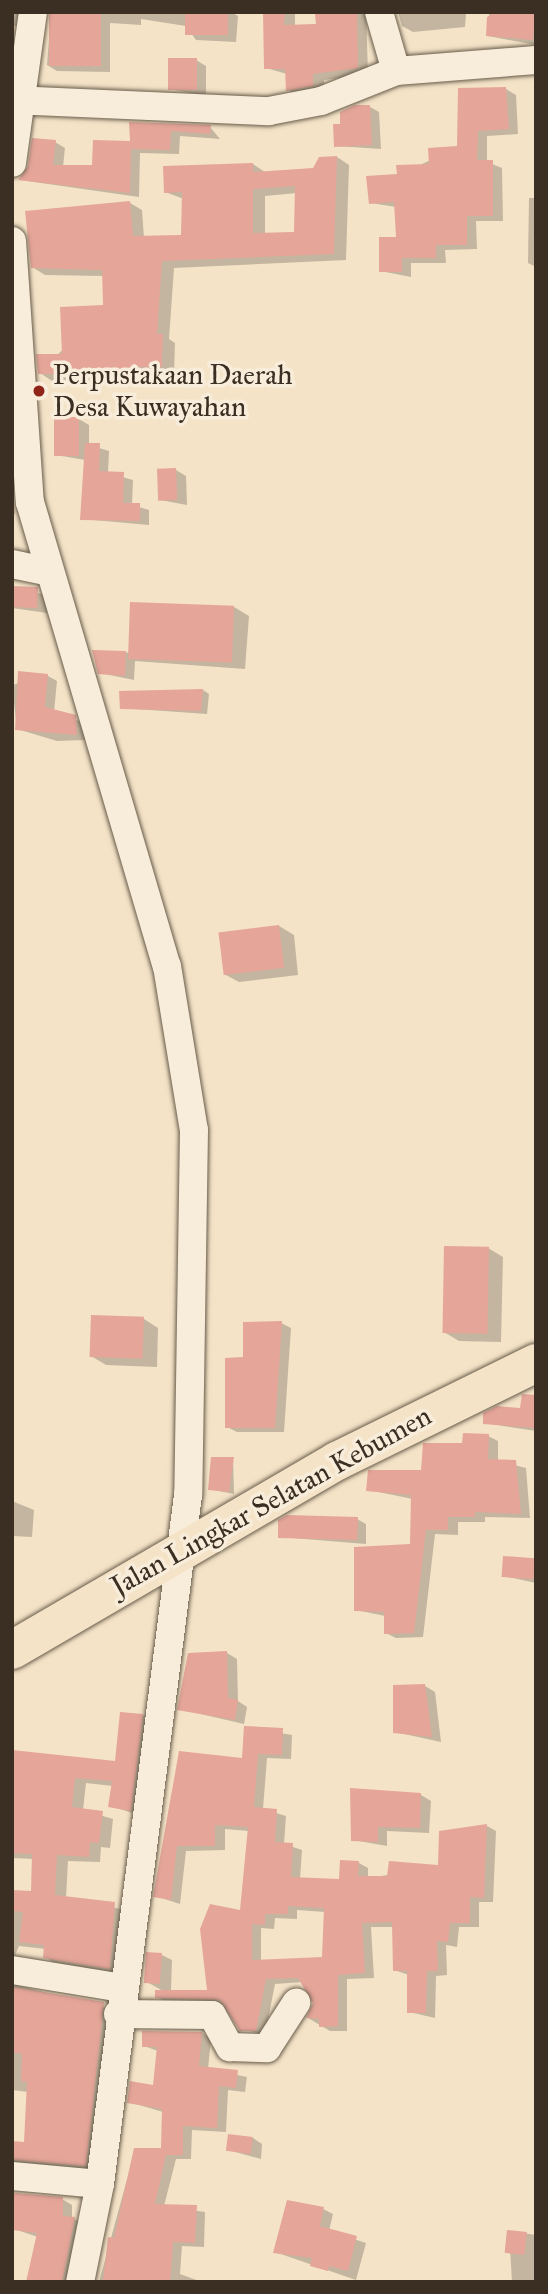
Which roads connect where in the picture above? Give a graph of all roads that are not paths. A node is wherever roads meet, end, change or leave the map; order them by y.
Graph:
1 (33, 12) edge
2 (379, 12) edge
3 (536, 60) edge
4 (396, 71) junction
5 (17, 100) edge
6 (12, 163) edge
7 (12, 242) edge
8 (15, 340) edge
9 (12, 564) edge
10 (49, 572) junction
11 (536, 1363) edge
12 (182, 1548) junction
13 (12, 1650) edge
14 (12, 1970) edge
15 (120, 2001) junction
16 (296, 2003) dead end
17 (12, 2176) edge
18 (100, 2184) junction
19 (80, 2282) edge

1 - 5 street
2 - 4 street
3 - 4 street
4 - 5 street
5 - 6 street
7 - 8 street
8 - 10 street
9 - 10 street
10 - 12 street
11 - 12 highway, Jalan Lingkar Selatan Kebumen
12 - 13 highway, Jalan Lingkar Selatan Kebumen
12 - 15 street
14 - 15 street
15 - 16 street
15 - 18 street
17 - 18 street
18 - 19 street

